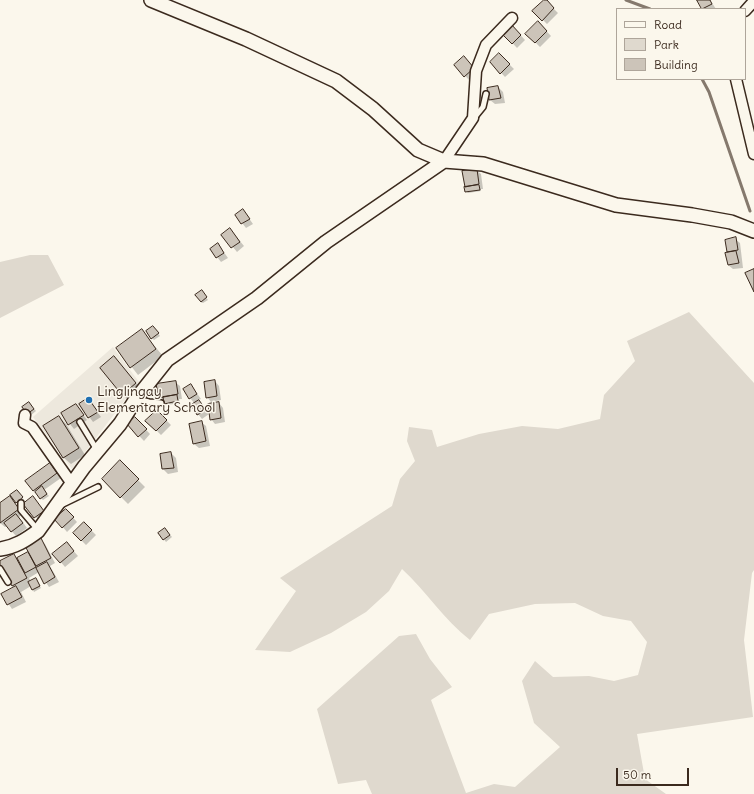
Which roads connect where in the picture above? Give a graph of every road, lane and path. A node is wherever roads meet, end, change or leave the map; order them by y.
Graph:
1 (151, 0) edge
2 (754, 1) edge
3 (746, 10) edge
4 (512, 18) dead end
5 (736, 80) edge
6 (486, 94) dead end
7 (473, 118) junction
8 (754, 154) edge
9 (444, 161) junction
10 (754, 231) edge
11 (136, 399) junction
12 (161, 403) dead end
13 (25, 415) dead end
14 (80, 422) dead end
15 (98, 452) junction
16 (72, 484) junction
17 (98, 487) dead end
18 (21, 503) dead end
19 (56, 507) junction
20 (38, 531) junction
21 (0, 549) edge
22 (0, 569) edge
23 (8, 582) dead end

1 - 9 street
2 - 3 street
4 - 7 street
5 - 8 street
6 - 7 lane
7 - 9 street
9 - 10 street
9 - 11 street
11 - 12 lane
11 - 15 street
13 - 16 street
14 - 15 lane
15 - 16 street
16 - 19 street
17 - 19 lane
18 - 20 lane
19 - 20 street
20 - 21 street
22 - 23 lane

